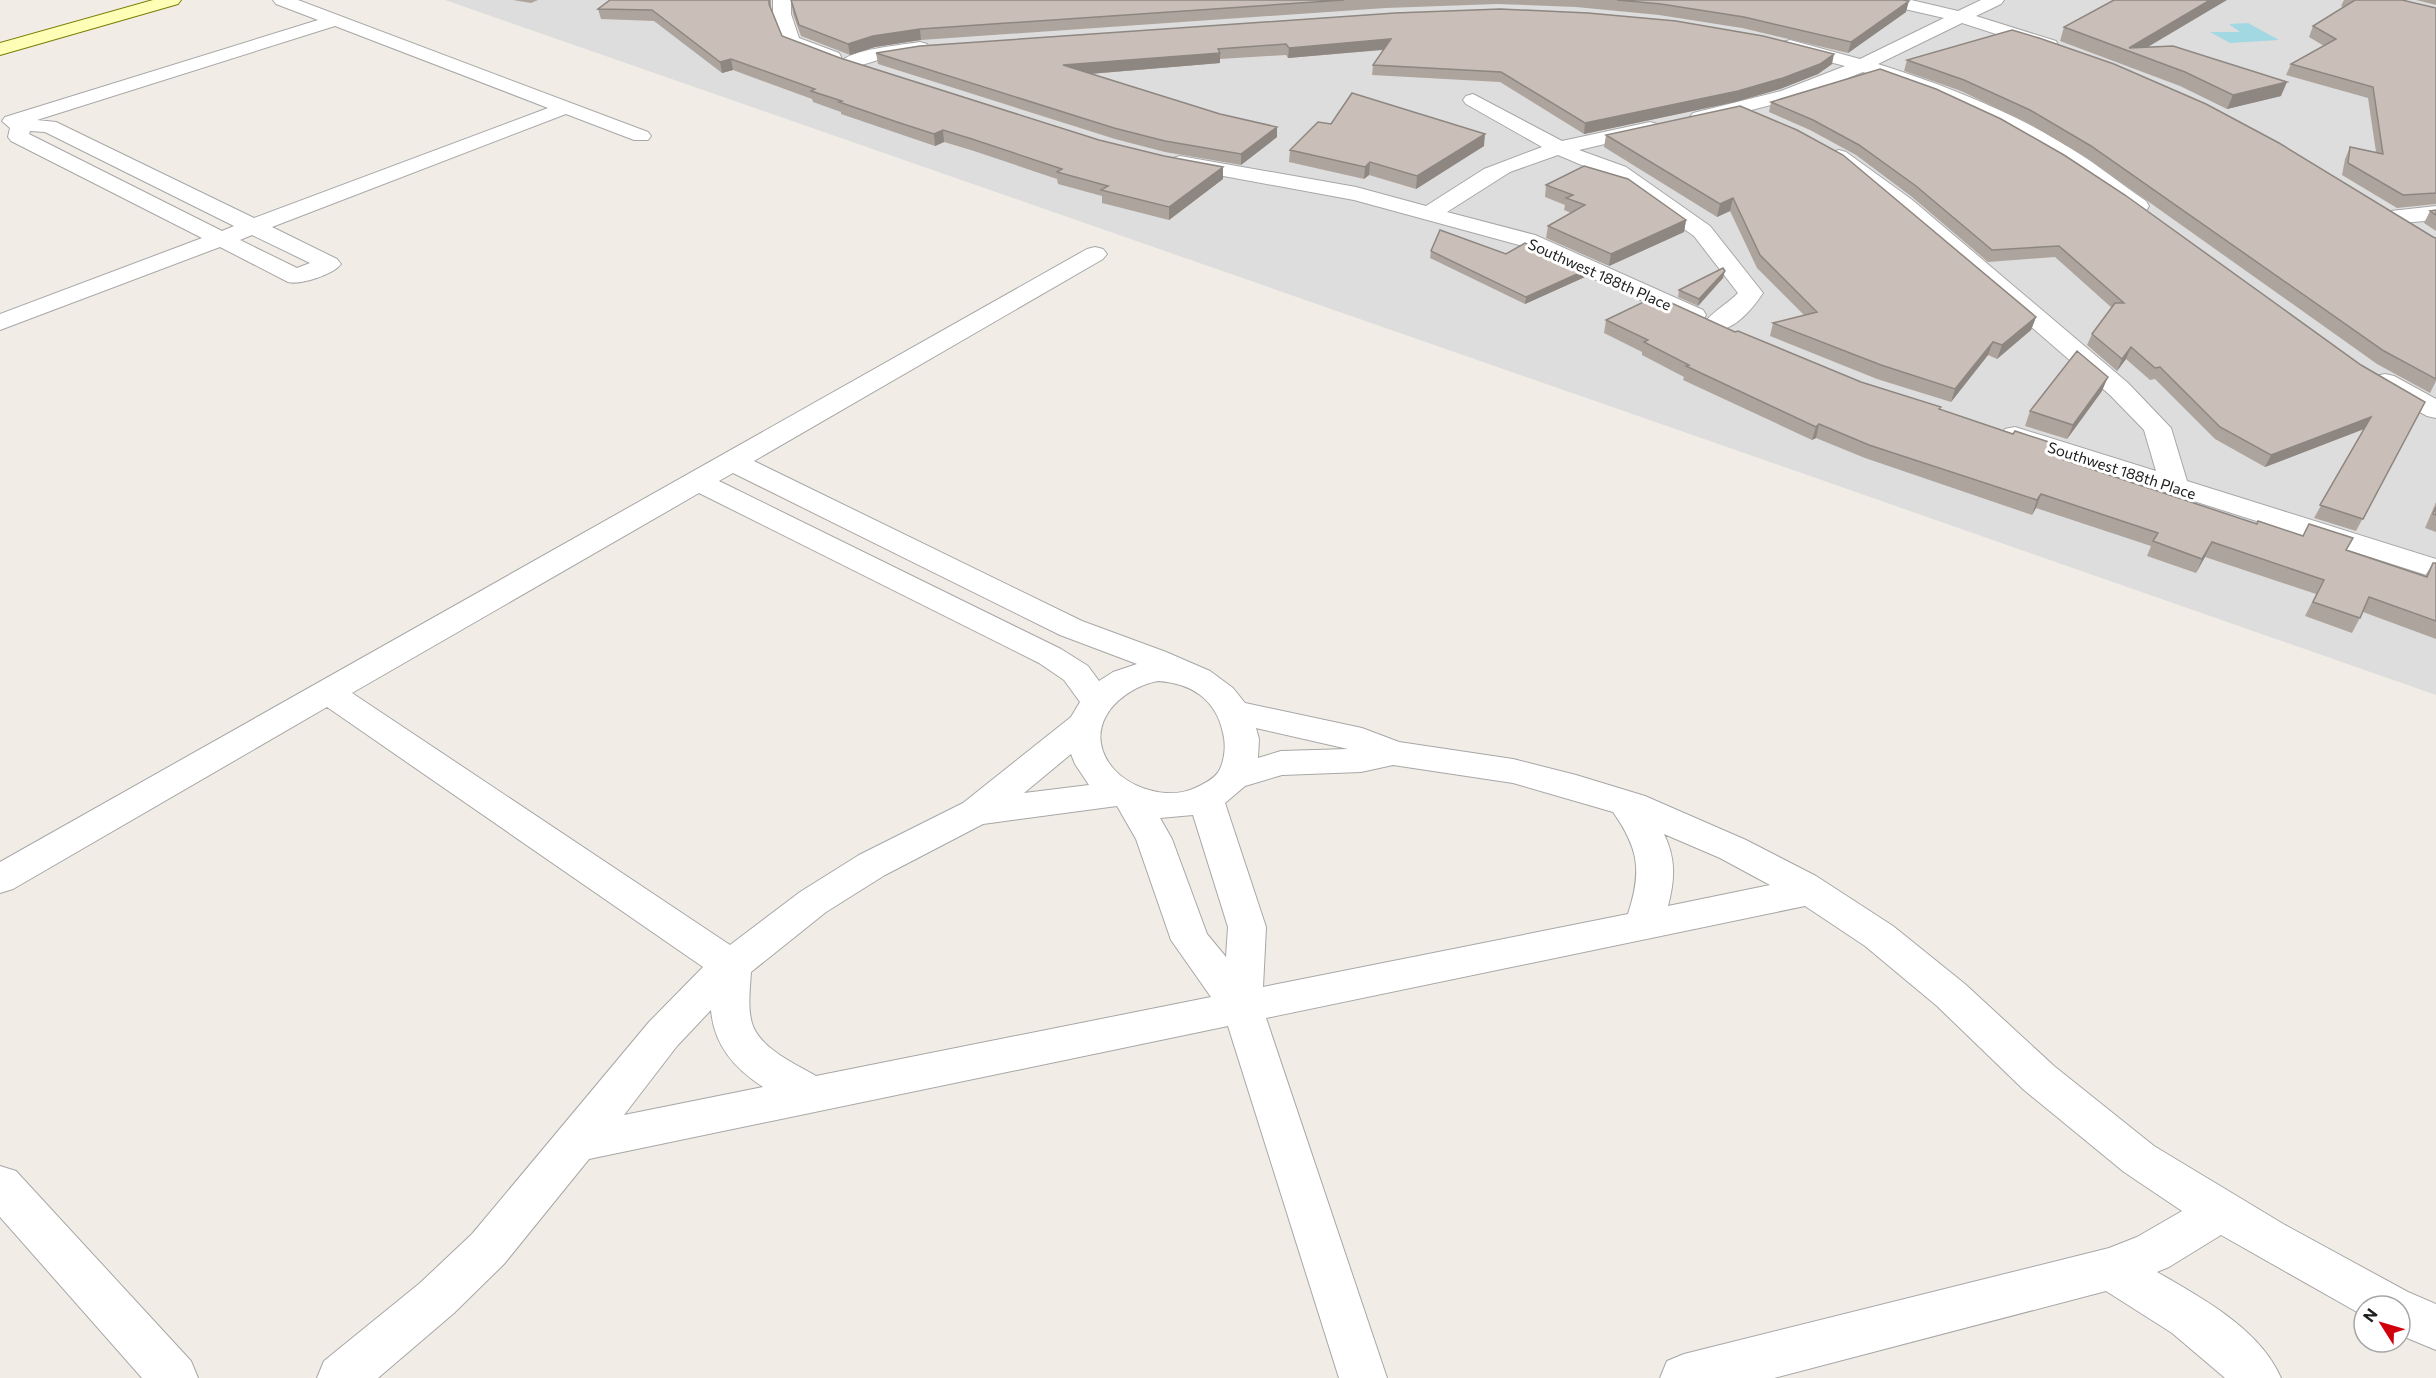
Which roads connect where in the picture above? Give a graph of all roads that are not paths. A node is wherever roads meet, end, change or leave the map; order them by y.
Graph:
1 (172, 0) edge
2 (282, 0) edge
3 (782, 0) edge
4 (1889, 0) edge
5 (1995, 0) edge
6 (1960, 17) junction
7 (336, 20) junction
8 (1772, 42) edge
9 (944, 46) edge
10 (0, 49) edge
11 (2066, 50) edge
12 (849, 63) junction
13 (1866, 65) junction
14 (882, 74) edge
15 (1473, 100) dead end
16 (566, 108) junction
17 (1740, 109) junction
18 (8, 121) edge
19 (1771, 122) edge
20 (641, 136) dead end
21 (1821, 146) edge
22 (1559, 148) junction
23 (1153, 157) edge
24 (2371, 204) edge
25 (1430, 213) junction
26 (2436, 213) edge
27 (2390, 217) junction
28 (2156, 219) edge
29 (254, 226) junction
30 (2418, 233) edge
31 (220, 238) junction
32 (1095, 254) dead end
33 (0, 323) edge
34 (2367, 371) edge
35 (2436, 410) edge
36 (1993, 428) edge
37 (730, 460) junction
38 (696, 480) junction
39 (2175, 487) junction
40 (2436, 569) edge
41 (1187, 674) junction
42 (328, 692) junction
43 (1091, 712) junction
44 (1233, 712) junction
45 (1393, 753) junction
46 (1220, 788) junction
47 (1127, 795) junction
48 (1626, 803) junction
49 (976, 812) junction
50 (0, 879) edge
51 (1810, 891) junction
52 (1643, 925) junction
53 (731, 966) junction
54 (1242, 1008) junction
55 (812, 1095) junction
56 (575, 1143) junction
57 (0, 1185) edge
58 (2221, 1211) junction
59 (2110, 1269) junction
60 (2370, 1294) edge
61 (2412, 1317) edge
62 (2436, 1328) edge
63 (174, 1378) edge
64 (341, 1378) edge
65 (1363, 1378) edge
66 (1684, 1378) edge
67 (2257, 1378) edge

1 - 10 main road
2 - 7 street
3 - 12 street
4 - 6 street
5 - 6 street
6 - 11 street
6 - 13 street
7 - 16 street
7 - 18 street
8 - 13 street
9 - 12 street
12 - 14 street
13 - 17 street
13 - 28 street
15 - 22 street
16 - 20 street
16 - 29 street
17 - 19 street
17 - 22 street
18 - 29 street
18 - 31 street
21 - 39 street
22 - 25 street
22 - 25 street, Southwest 188th Place
23 - 25 street, Southwest 188th Place
24 - 27 street
26 - 27 street
27 - 30 street
29 - 31 street
29 - 31 street
31 - 33 street
32 - 37 street
34 - 35 street
36 - 39 street, Southwest 188th Place
37 - 38 street
37 - 41 street
38 - 42 street
38 - 43 street
39 - 40 street, Southwest 188th Place
41 - 43 street
41 - 44 street
42 - 50 street
42 - 53 street
43 - 47 street
43 - 49 street
44 - 45 street
44 - 46 street
45 - 46 street
45 - 48 street
46 - 47 street
46 - 54 street
47 - 49 street
47 - 54 street
48 - 51 street
48 - 52 street
49 - 53 street
51 - 52 street
51 - 58 street
52 - 54 street
53 - 55 street
53 - 56 street
54 - 55 street
54 - 65 street
55 - 56 street
56 - 64 street
57 - 63 street
58 - 59 street
58 - 60 street
59 - 66 street
59 - 67 street
61 - 62 street

